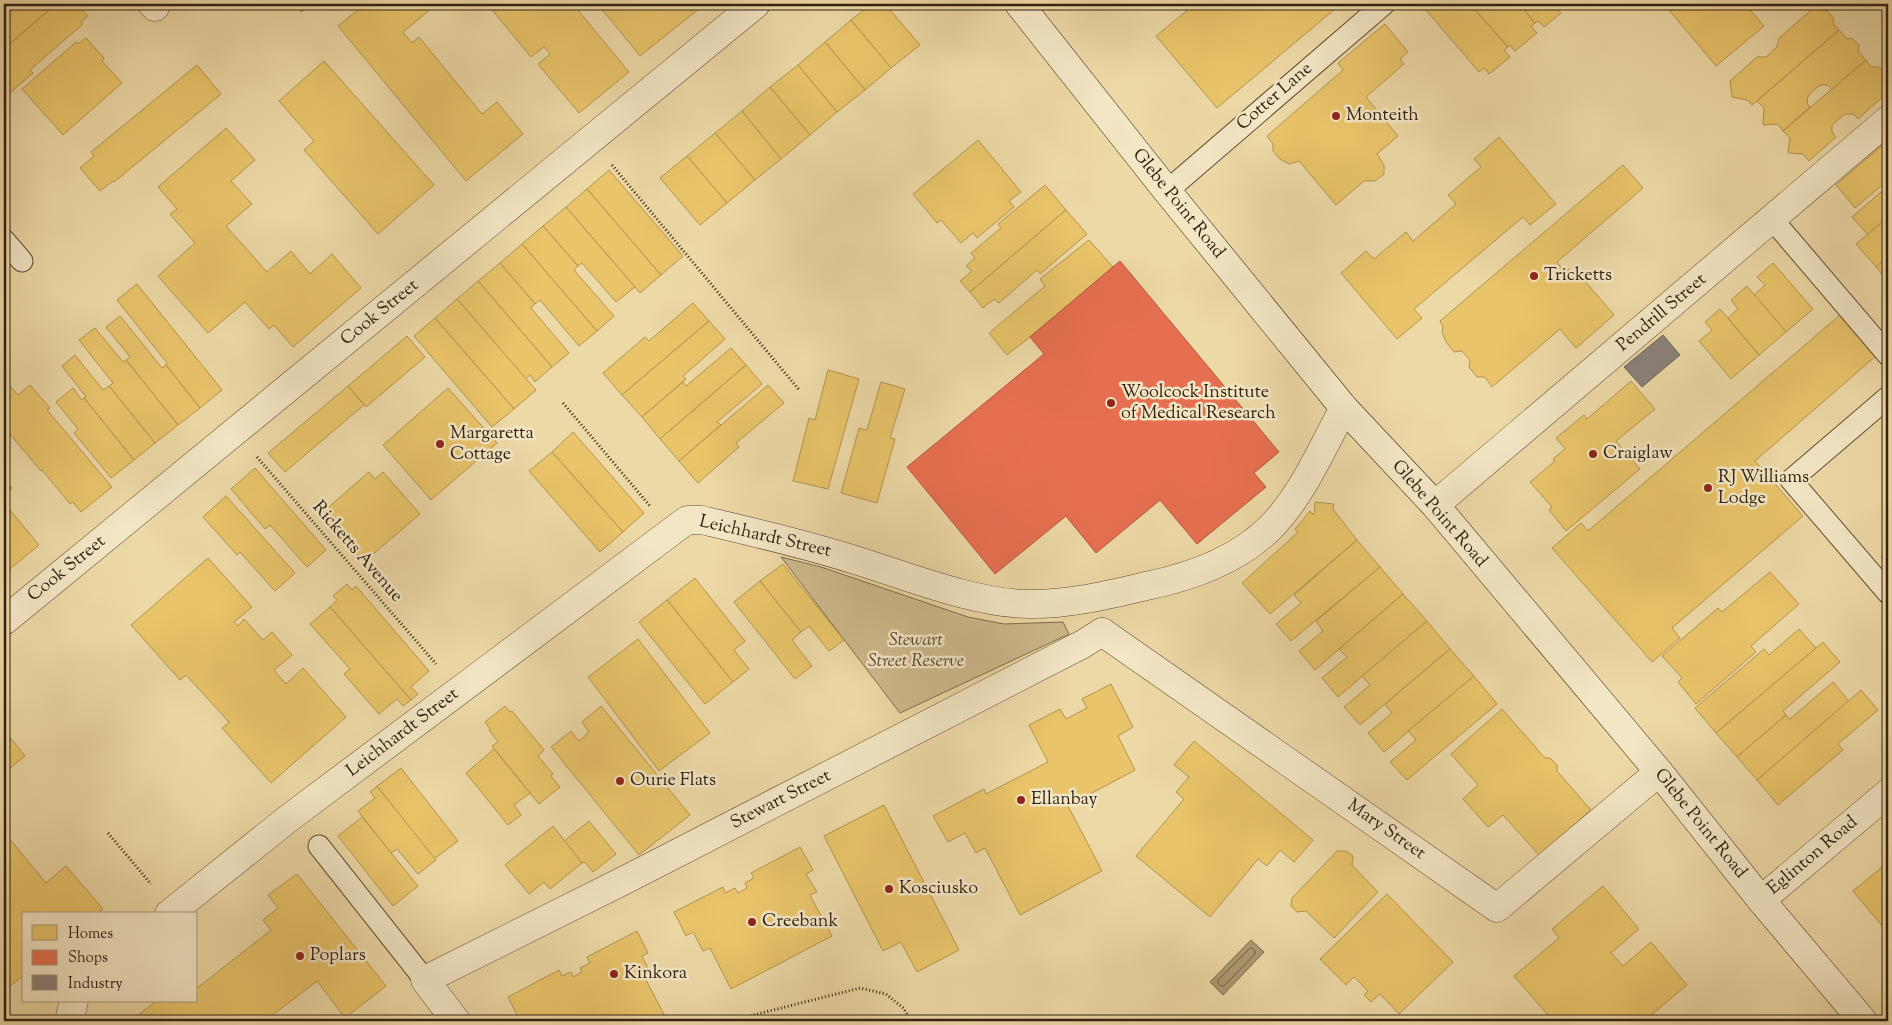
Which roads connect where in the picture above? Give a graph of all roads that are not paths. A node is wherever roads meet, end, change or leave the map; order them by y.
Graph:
1 (756, 4) edge
2 (1018, 4) edge
3 (1384, 4) edge
4 (1888, 120) edge
5 (1167, 191) junction
6 (1772, 220) junction
7 (4, 240) edge
8 (22, 261) dead end
9 (1888, 355) edge
10 (1888, 397) edge
11 (1344, 408) junction
12 (1435, 505) junction
13 (1888, 594) edge
14 (1094, 598) junction
15 (4, 621) edge
16 (1102, 632) junction
17 (1659, 772) junction
18 (1888, 793) edge
19 (318, 846) dead end
20 (1761, 900) junction
21 (171, 912) edge
22 (425, 980) junction
23 (74, 1002) edge
24 (69, 1021) edge
25 (456, 1021) edge
26 (1863, 1021) edge

1 - 15 street, Cook Street
2 - 5 street, Glebe Point Road
3 - 5 lane, Cotter Lane
4 - 6 street, Pendrill Street
5 - 11 street, Glebe Point Road
6 - 9 lane
6 - 12 street, Pendrill Street
7 - 8 lane
10 - 13 lane
11 - 12 street, Glebe Point Road
11 - 14 street, Leichhardt Street
12 - 17 street, Glebe Point Road
14 - 16 street
14 - 21 street, Leichhardt Street
16 - 17 street, Mary Street
16 - 22 street, Stewart Street
17 - 20 street, Glebe Point Road
18 - 20 street, Eglinton Road
19 - 22 lane
20 - 26 street, Glebe Point Road
22 - 25 street
23 - 24 street

